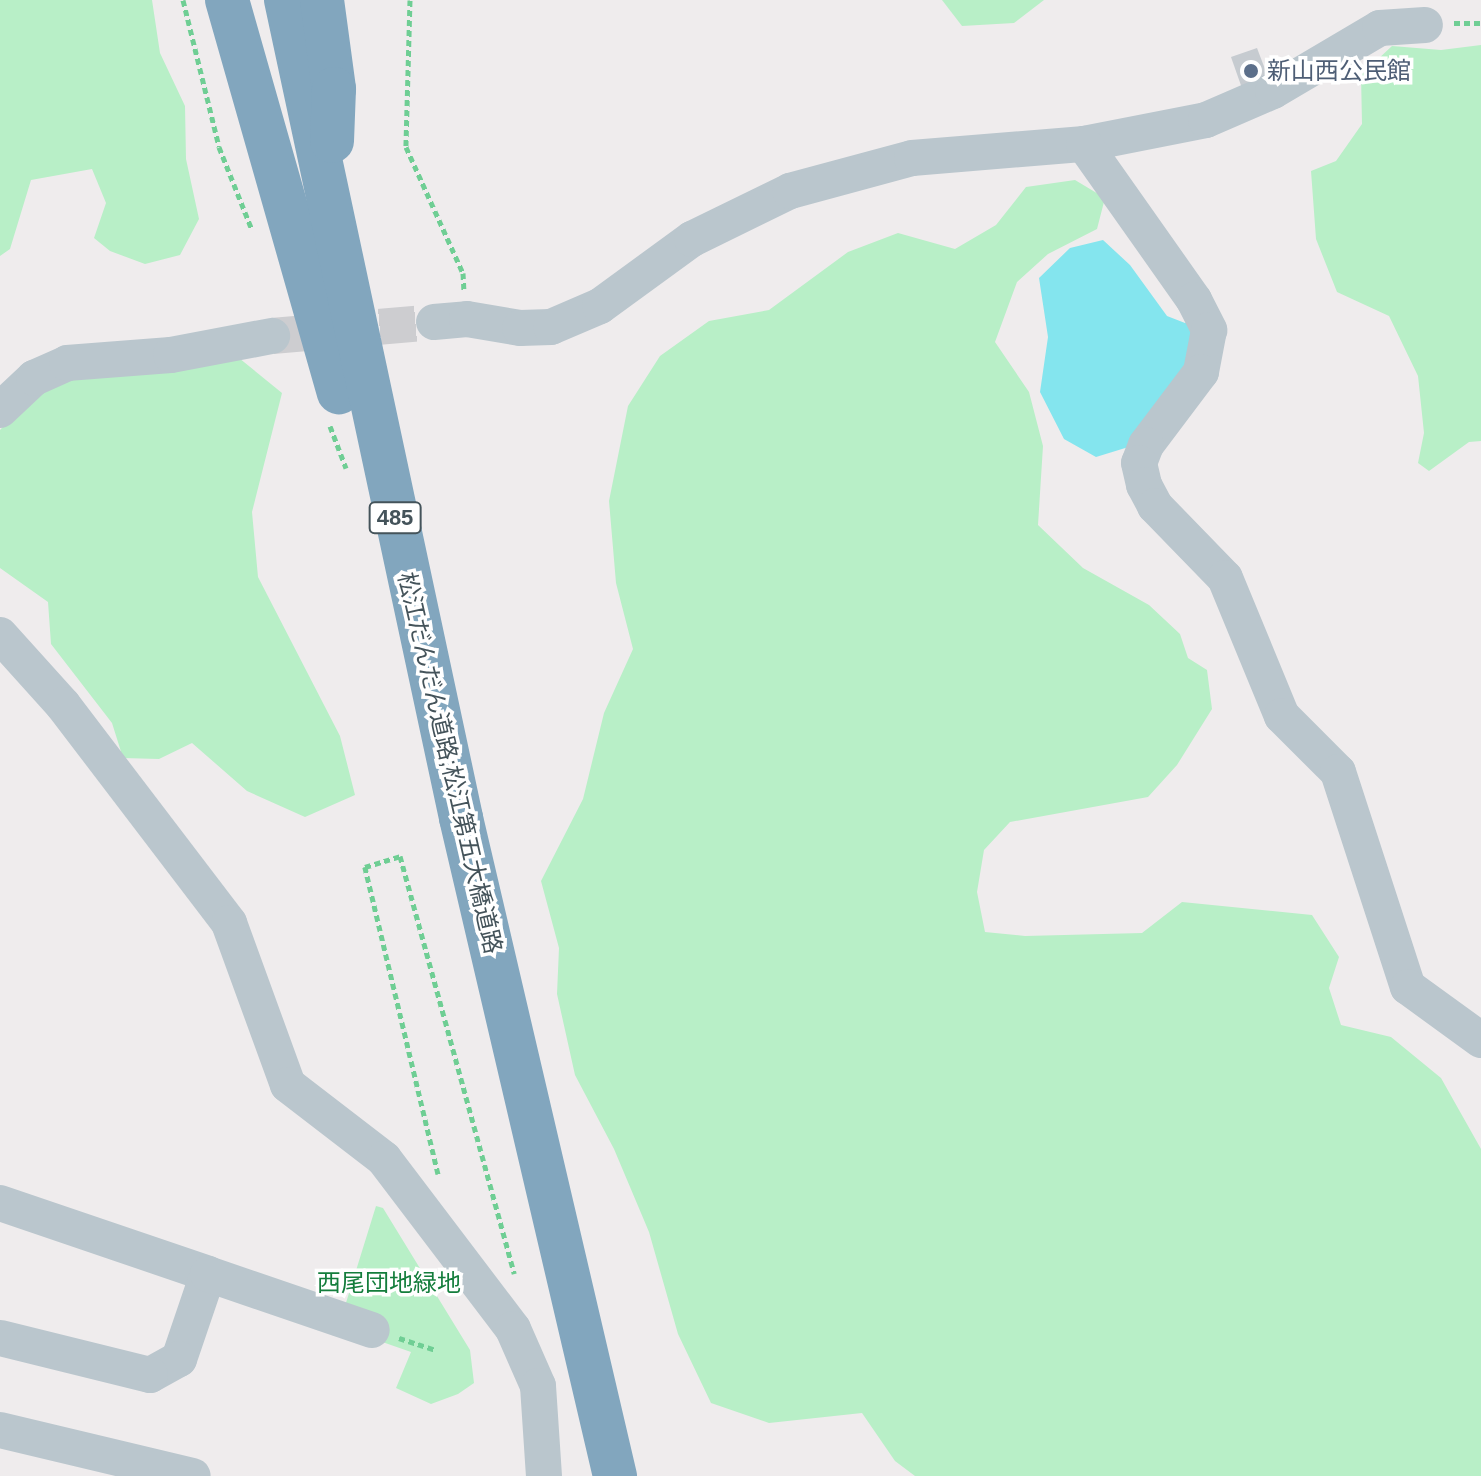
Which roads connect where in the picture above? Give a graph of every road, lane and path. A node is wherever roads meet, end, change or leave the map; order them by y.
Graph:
1 (183, 0) edge
2 (227, 0) edge
3 (286, 0) edge
4 (322, 0) edge
5 (410, 0) edge
6 (1425, 25) dead end
7 (1084, 144) junction
8 (329, 219) junction
9 (254, 234) dead end
10 (450, 320) joint
11 (272, 336) tunnel mouth
12 (4, 397) edge
13 (328, 423) dead end
14 (351, 481) dead end
15 (0, 635) edge
16 (461, 818) junction
17 (1481, 1040) edge
18 (0, 1203) edge
19 (439, 1225) junction
20 (208, 1274) junction
21 (519, 1291) dead end
22 (372, 1330) dead end
23 (0, 1338) edge
24 (0, 1430) edge
25 (193, 1476) edge
26 (544, 1476) edge
27 (615, 1476) edge

1 - 9 path
2 - 16 highway
3 - 8 highway, 松江だんだん道路;松江第五大橋道路 / 485
4 - 8 highway
5 - 10 path
6 - 7 street
7 - 10 street
7 - 17 street
8 - 16 highway, 松江だんだん道路;松江第五大橋道路 / 485
11 - 12 street
13 - 14 path
15 - 19 street
16 - 27 highway, 松江だんだん道路;松江第五大橋道路 / 485
18 - 20 street
19 - 21 path
19 - 26 street
20 - 22 street
20 - 23 street
24 - 25 street

